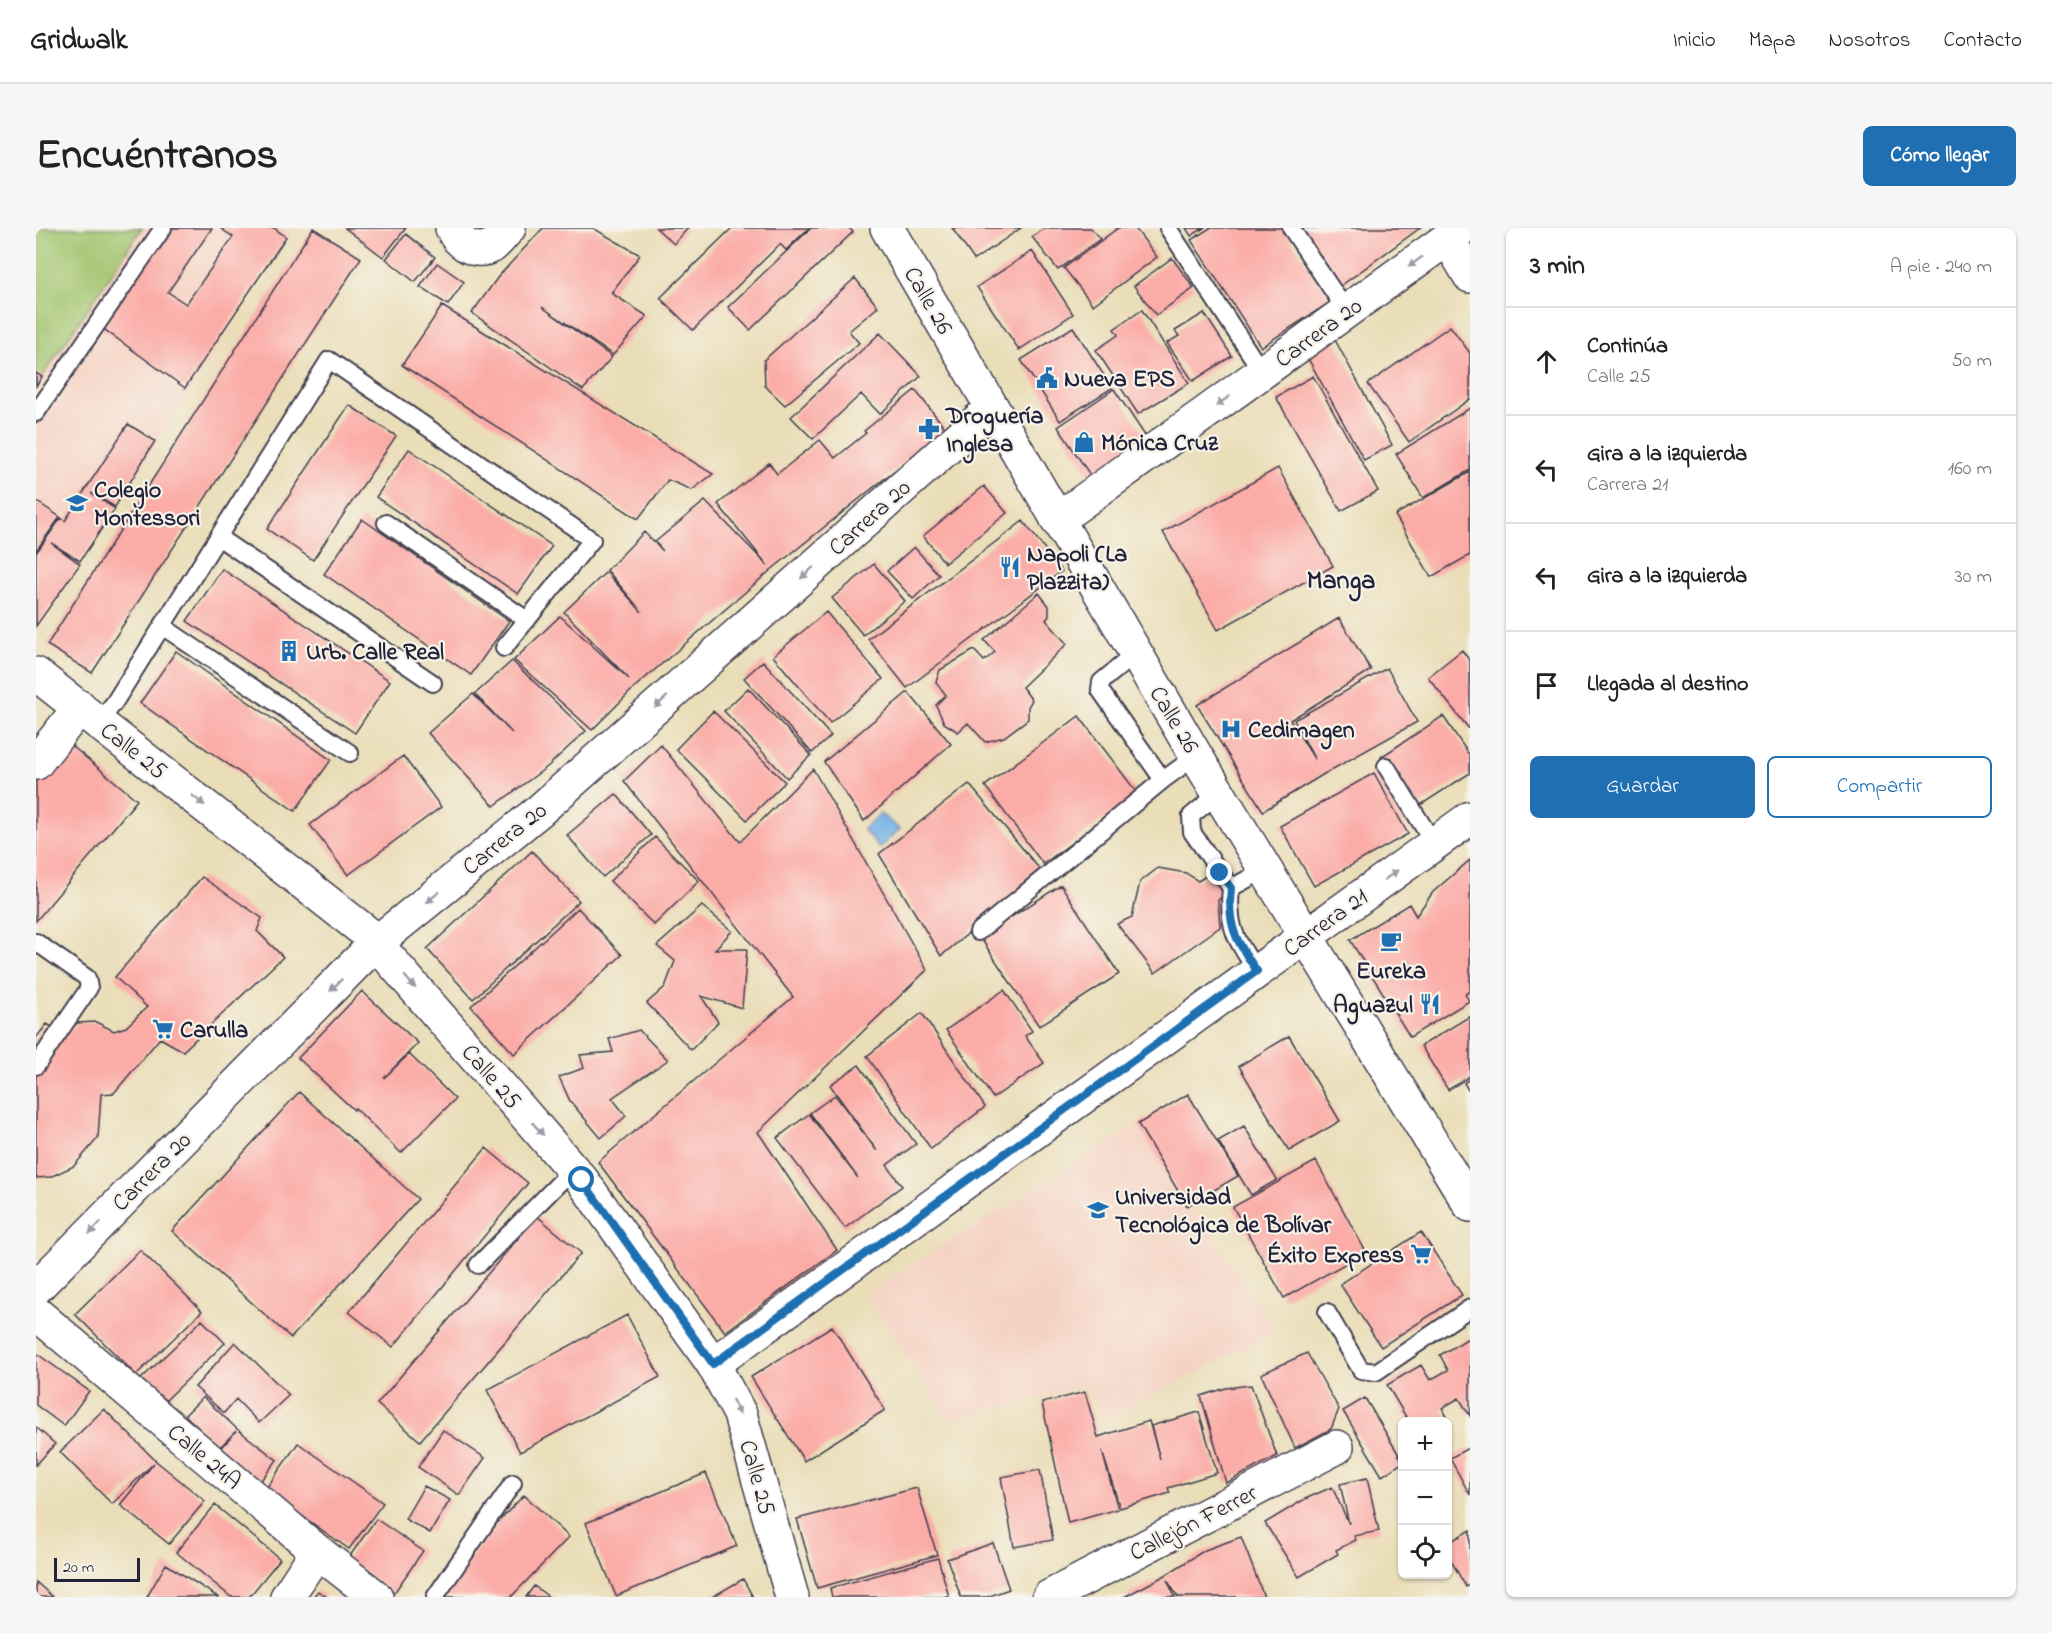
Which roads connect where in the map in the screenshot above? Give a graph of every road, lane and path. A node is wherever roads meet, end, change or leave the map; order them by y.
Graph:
1 (163, 228) edge
2 (452, 228) edge
3 (509, 228) edge
4 (887, 228) edge
5 (1168, 228) edge
6 (1291, 228) edge
7 (1455, 233) edge
8 (1470, 276) edge
9 (1347, 312) junction
10 (1262, 372) junction
11 (992, 408) junction
12 (36, 413) edge
13 (1057, 520) junction
14 (386, 523) dead end
15 (218, 537) junction
16 (527, 620) junction
17 (162, 626) junction
18 (504, 648) dead end
19 (1136, 653) junction
20 (36, 674) edge
21 (433, 683) dead end
22 (89, 715) junction
23 (350, 753) dead end
24 (1196, 756) junction
25 (36, 763) edge
26 (1386, 766) dead end
27 (1163, 780) junction
28 (1219, 793) junction
29 (1470, 818) edge
30 (1434, 844) junction
31 (1266, 869) junction
32 (1231, 888) junction
33 (978, 932) dead end
34 (1307, 936) junction
35 (36, 942) edge
36 (376, 943) junction
37 (1257, 971) junction
38 (36, 1066) edge
39 (574, 1170) junction
40 (1470, 1205) edge
41 (478, 1265) dead end
42 (36, 1288) edge
43 (1470, 1308) edge
44 (1327, 1312) dead end
45 (36, 1313) edge
46 (713, 1364) junction
47 (1337, 1447) dead end
48 (513, 1483) dead end
49 (317, 1551) junction
50 (287, 1597) edge
51 (376, 1597) edge
52 (435, 1597) edge
53 (792, 1597) edge
54 (1049, 1597) edge

1 - 12 lane
2 - 3 street
4 - 11 street, Calle 26
5 - 10 lane
6 - 9 lane
7 - 8 street
7 -> 9 street, Carrera 20
9 - 10 street, Carrera 20
10 -> 13 street, Carrera 20
11 - 13 street, Calle 26
11 -> 36 street, Carrera 20
13 - 19 street, Calle 26
14 - 16 lane
15 - 16 lane
15 - 17 lane
15 - 21 lane
16 - 18 lane
17 - 22 lane
17 - 23 lane
19 - 24 street, Calle 26
19 - 27 lane
20 - 22 street, Calle 25
22 - 25 street
22 -> 36 street, Calle 25
24 - 27 lane
24 - 28 street, Calle 26
26 - 30 lane
27 - 33 lane
28 - 31 street, Calle 26
28 - 32 lane
29 - 30 street, Carrera 21
34 -> 30 street, Carrera 21
31 - 32 lane
31 - 34 street, Calle 26
32 - 37 lane
34 - 37 street, Carrera 21
34 - 40 street, Calle 26
35 - 38 lane
36 -> 39 street, Calle 25
36 -> 42 street, Carrera 20
37 - 46 street, Carrera 21
39 - 41 lane
39 - 46 street, Calle 25
43 - 44 lane
45 - 49 street, Calle 24A
46 -> 53 street, Calle 25
47 - 54 street, Callejón Ferrer
48 - 52 lane
49 - 50 street
49 - 51 street, Calle 24A

